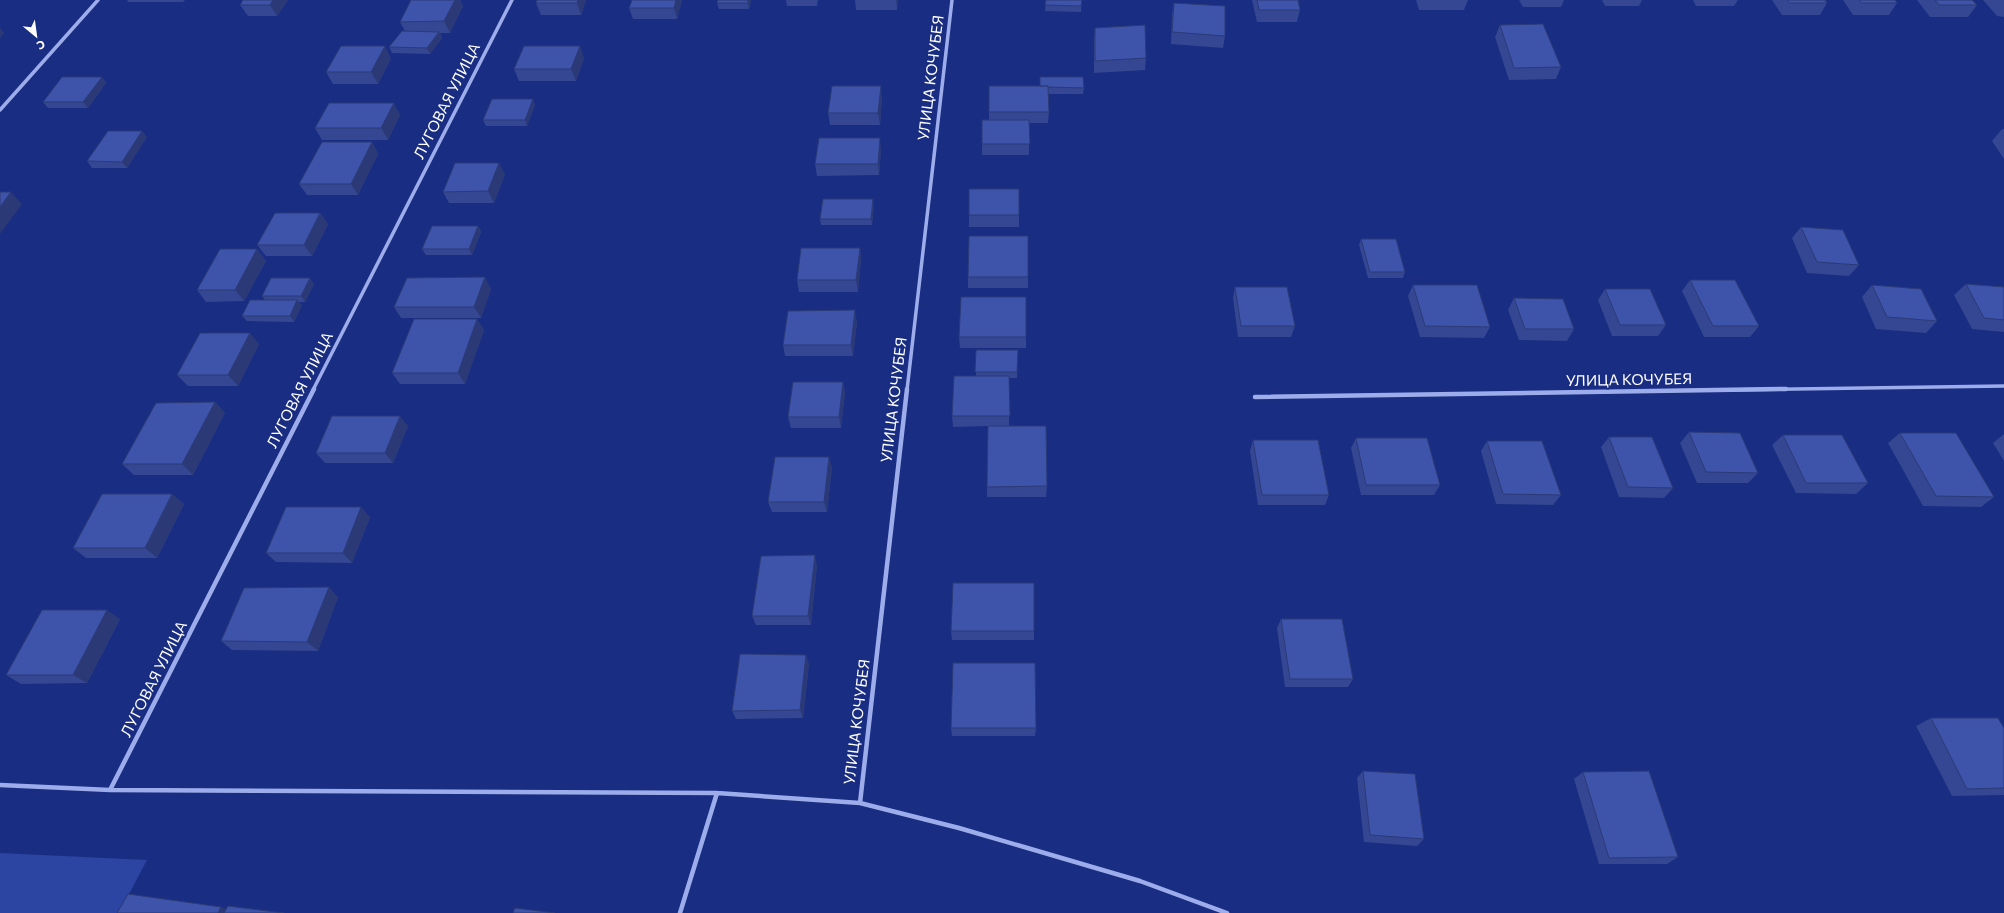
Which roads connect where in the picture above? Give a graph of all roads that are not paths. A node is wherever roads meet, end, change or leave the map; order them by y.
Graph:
1 (98, 0) edge
2 (512, 0) edge
3 (952, 0) edge
4 (0, 110) edge
5 (2004, 386) edge
6 (1255, 397) dead end
7 (0, 785) edge
8 (110, 790) junction
9 (717, 793) junction
10 (860, 803) junction
11 (680, 913) edge
12 (1227, 913) edge

1 - 4 street
2 - 8 street, ЛУГОВАЯ УЛИЦА
3 - 10 street, УЛИЦА КОЧУБЕЯ
5 - 6 street, УЛИЦА КОЧУБЕЯ
7 - 8 street
8 - 9 street
9 - 10 street
9 - 11 street
10 - 12 street

